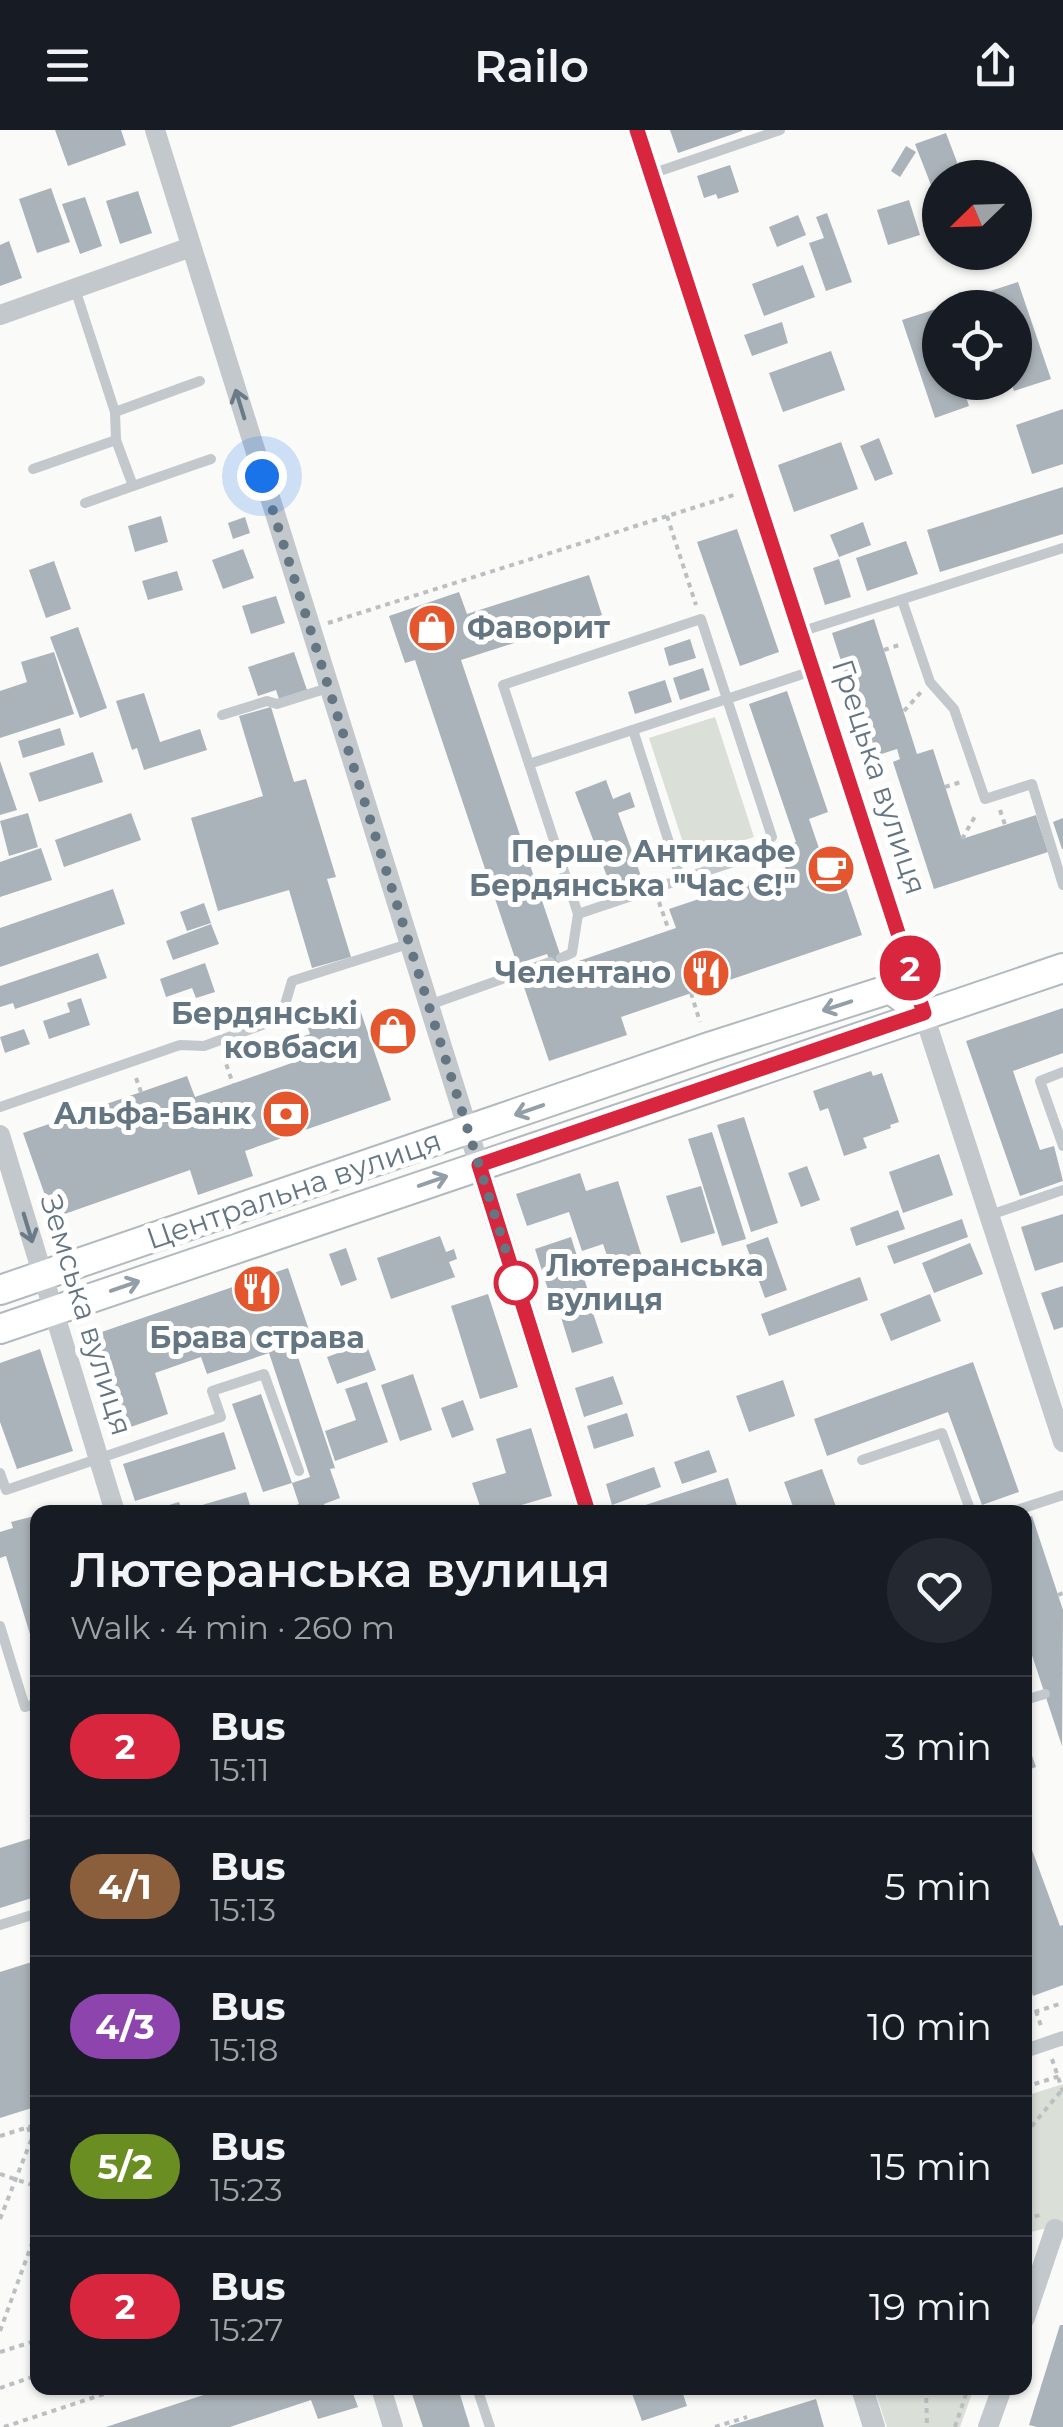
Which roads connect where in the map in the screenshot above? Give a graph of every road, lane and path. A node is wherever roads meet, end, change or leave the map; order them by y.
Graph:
1 (155, 130) edge
2 (636, 130) edge
3 (780, 130) edge
4 (651, 174) junction
5 (191, 248) junction
6 (75, 288) junction
7 (0, 314) edge
8 (200, 381) dead end
9 (115, 412) junction
10 (116, 440) junction
11 (211, 459) dead end
12 (33, 470) dead end
13 (132, 486) junction
14 (753, 489) junction
15 (86, 504) dead end
16 (668, 516) junction
17 (1063, 548) edge
18 (902, 600) junction
19 (701, 619) junction
20 (310, 629) junction
21 (800, 632) junction
22 (812, 671) junction
23 (930, 682) junction
24 (328, 688) junction
25 (726, 699) junction
26 (904, 711) dead end
27 (222, 715) dead end
28 (633, 730) junction
29 (529, 764) junction
30 (985, 799) junction
31 (962, 839) dead end
32 (681, 880) junction
33 (1063, 884) edge
34 (654, 888) junction
35 (578, 914) junction
36 (669, 931) dead end
37 (408, 944) junction
38 (1063, 968) edge
39 (691, 993) dead end
40 (428, 1006) junction
41 (924, 1013) junction
42 (281, 1018) junction
43 (218, 1041) junction
44 (709, 1047) junction
45 (306, 1058) dead end
46 (1063, 1072) edge
47 (232, 1084) dead end
48 (0, 1107) edge
49 (468, 1132) junction
50 (0, 1135) edge
51 (1063, 1146) edge
52 (479, 1165) junction
53 (1063, 1190) edge
54 (990, 1215) junction
55 (42, 1276) junction
56 (0, 1290) edge
57 (53, 1311) junction
58 (0, 1329) edge
59 (1063, 1442) edge
60 (99, 1458) junction
61 (862, 1460) dead end
62 (299, 1471) dead end
63 (0, 1473) edge
64 (3, 1495) edge
65 (1063, 1496) edge
66 (113, 1505) edge
67 (586, 1505) edge
68 (968, 1505) edge
69 (1032, 1506) edge
70 (0, 1626) edge
71 (1045, 1694) dead end
72 (1032, 1698) edge
73 (30, 1706) edge
74 (30, 1916) edge
75 (0, 1925) edge
76 (1063, 2002) edge
77 (1032, 2013) edge
78 (1063, 2038) edge
79 (1032, 2049) edge
80 (1063, 2075) edge
81 (1032, 2085) edge
82 (1062, 2090) edge
83 (1032, 2126) edge
84 (28, 2127) joint
85 (30, 2132) edge
86 (0, 2136) edge
87 (30, 2143) edge
88 (0, 2174) edge
89 (15, 2179) junction
90 (30, 2185) edge
91 (0, 2217) edge
92 (1059, 2228) edge
93 (30, 2250) edge
94 (1032, 2299) edge
95 (0, 2331) edge
96 (30, 2343) edge
97 (0, 2352) edge
98 (30, 2379) edge
99 (0, 2388) edge
100 (101, 2395) edge
101 (383, 2395) edge
102 (479, 2395) edge
103 (864, 2395) edge
104 (926, 2395) edge
105 (966, 2395) edge
106 (999, 2395) edge
107 (747, 2417) dead end
108 (4, 2427) edge
109 (394, 2427) edge
110 (490, 2427) edge
111 (715, 2427) edge
112 (874, 2427) edge
113 (926, 2427) edge
114 (955, 2427) edge
115 (988, 2427) edge

1 - 5 street
2 - 4 street, Грецька вулиця
3 - 4 lane
4 - 14 street, Грецька вулиця
5 - 6 street
20 -> 5 street
6 - 7 street
6 - 9 lane
8 - 9 lane
9 - 10 lane
10 - 12 lane
10 - 13 lane
11 - 13 lane
13 - 15 lane
14 - 16 path
14 - 21 street, Грецька вулиця
16 - 19 path
16 - 20 path
17 - 18 lane
18 - 21 lane
18 - 23 lane
19 - 25 lane
19 - 29 lane
20 - 24 street
21 - 22 street, Грецька вулиця
22 - 25 lane
22 - 41 street, Грецька вулиця
23 - 26 path
23 - 30 lane
24 - 27 lane
24 - 37 street
25 - 28 lane
25 - 32 lane
28 - 29 lane
28 - 32 lane
29 - 35 lane
30 - 31 path
30 - 33 lane
32 - 34 lane
34 - 35 lane
34 - 36 path
35 - 40 lane
37 - 40 street
37 - 42 lane
38 - 41 main road, Центральна вулиця
39 - 44 path
40 - 49 street
41 -> 44 main road, Центральна вулиця
41 - 52 main road, Центральна вулиця
41 - 54 street, Грецька вулиця
42 - 43 lane
42 - 45 path
43 - 47 path
43 - 48 lane
44 -> 49 main road, Центральна вулиця
46 - 51 lane
49 - 52 street
49 - 55 main road, Центральна вулиця
50 -> 55 street, Земська вулиця
57 -> 52 main road, Центральна вулиця
52 - 67 street
53 - 54 lane
54 - 59 street, Грецька вулиця
55 - 56 main road, Центральна вулиця
55 - 57 street, Земська вулиця
57 - 58 main road, Центральна вулиця
57 - 60 street, Земська вулиця
60 - 62 lane
60 - 64 lane
60 - 66 street, Земська вулиця
61 - 68 lane
63 - 64 lane
65 - 69 lane
70 - 73 lane
71 - 72 lane
74 - 75 lane
76 - 77 path
78 - 79 street
80 - 81 path
82 - 83 path
84 - 85 path
84 - 86 path
87 - 89 path
88 - 89 path
89 - 90 path
89 - 91 path
92 - 94 street
93 - 95 path
96 - 97 path
98 - 99 path
100 - 108 path
101 - 109 street
102 - 110 lane
103 - 112 street
104 - 113 path
105 - 114 path
106 - 115 street
107 - 111 path

